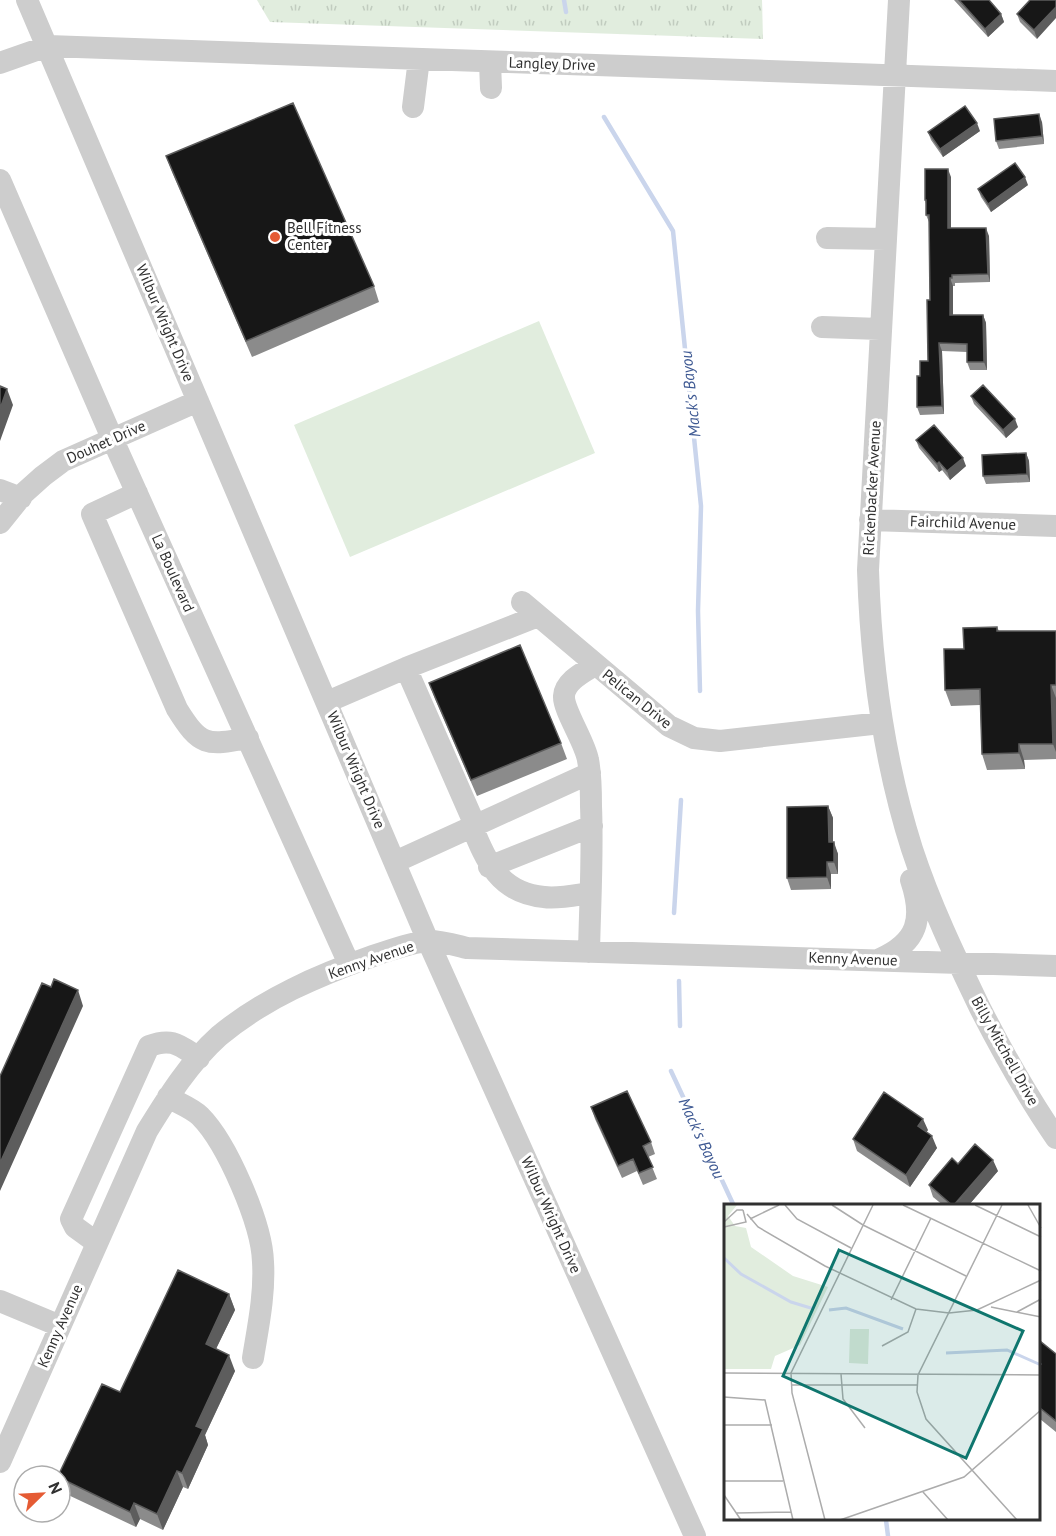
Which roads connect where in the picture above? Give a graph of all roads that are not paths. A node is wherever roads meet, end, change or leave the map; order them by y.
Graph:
1 (27, 0) edge
2 (899, 0) edge
3 (48, 46) junction
4 (419, 59) junction
5 (490, 62) junction
6 (0, 63) edge
7 (894, 76) junction
8 (1056, 81) edge
9 (491, 88) dead end
10 (413, 107) dead end
11 (0, 180) edge
12 (827, 238) dead end
13 (885, 239) junction
14 (822, 327) dead end
15 (880, 329) junction
16 (198, 401) junction
17 (112, 438) junction
18 (137, 493) junction
19 (10, 494) edge
20 (870, 520) junction
21 (0, 524) edge
22 (1056, 526) edge
23 (595, 665) junction
24 (406, 668) junction
25 (327, 702) junction
26 (881, 723) junction
27 (248, 738) junction
28 (590, 773) junction
29 (474, 825) junction
30 (592, 826) junction
31 (908, 836) junction
32 (395, 862) junction
33 (489, 867) junction
34 (590, 893) junction
35 (428, 941) junction
36 (589, 952) junction
37 (880, 959) junction
38 (958, 962) junction
39 (349, 964) junction
40 (1056, 966) edge
41 (199, 1058) junction
42 (168, 1097) junction
43 (1056, 1138) edge
44 (97, 1243) junction
45 (0, 1301) edge
46 (60, 1326) junction
47 (253, 1358) dead end
48 (0, 1462) edge
49 (695, 1536) edge

1 - 3 street, Wilbur Wright Drive
2 - 7 street, Rickenbacker Avenue
3 - 4 street, Langley Drive
3 - 6 street
3 - 16 street, Wilbur Wright Drive
4 - 5 street, Langley Drive
4 - 10 street
5 - 7 street, Langley Drive
5 - 9 street
7 - 8 street, Langley Drive
7 - 13 street, Rickenbacker Avenue
11 - 17 street, La Boulevard
12 - 13 street
13 - 15 street, Rickenbacker Avenue
14 - 15 street
15 - 20 street, Rickenbacker Avenue
16 - 17 street, Douhet Drive
16 - 25 street, Wilbur Wright Drive
17 - 18 street, La Boulevard
17 - 19 street, Douhet Drive
18 - 27 street, La Boulevard
18 - 27 street
19 - 21 street, Douhet Drive
20 - 22 street, Fairchild Avenue
20 - 26 street, Rickenbacker Avenue
23 - 24 street, Pelican Drive
23 - 26 street, Pelican Drive
23 - 28 street
24 - 25 street
24 - 29 street
25 - 32 street, Wilbur Wright Drive
26 - 31 street, Rickenbacker Avenue
27 - 39 street, La Boulevard
28 - 29 street
28 - 30 street
29 - 32 street
29 - 33 street
30 - 33 street
30 - 34 street
31 - 37 street
31 - 38 street, Rickenbacker Avenue
32 - 35 street, Wilbur Wright Drive
33 - 34 street
34 - 36 street
35 - 36 street, Kenny Avenue
35 - 39 street, Kenny Avenue
35 - 49 street, Wilbur Wright Drive
36 - 37 street, Kenny Avenue
37 - 38 street, Kenny Avenue
38 - 40 street, Kenny Avenue
38 - 43 street, Billy Mitchell Drive
39 - 41 street, Kenny Avenue
41 - 42 street, Kenny Avenue
41 - 44 street
42 - 44 street, Kenny Avenue
42 - 47 street
44 - 46 street, Kenny Avenue
45 - 46 street
46 - 48 street, Kenny Avenue

